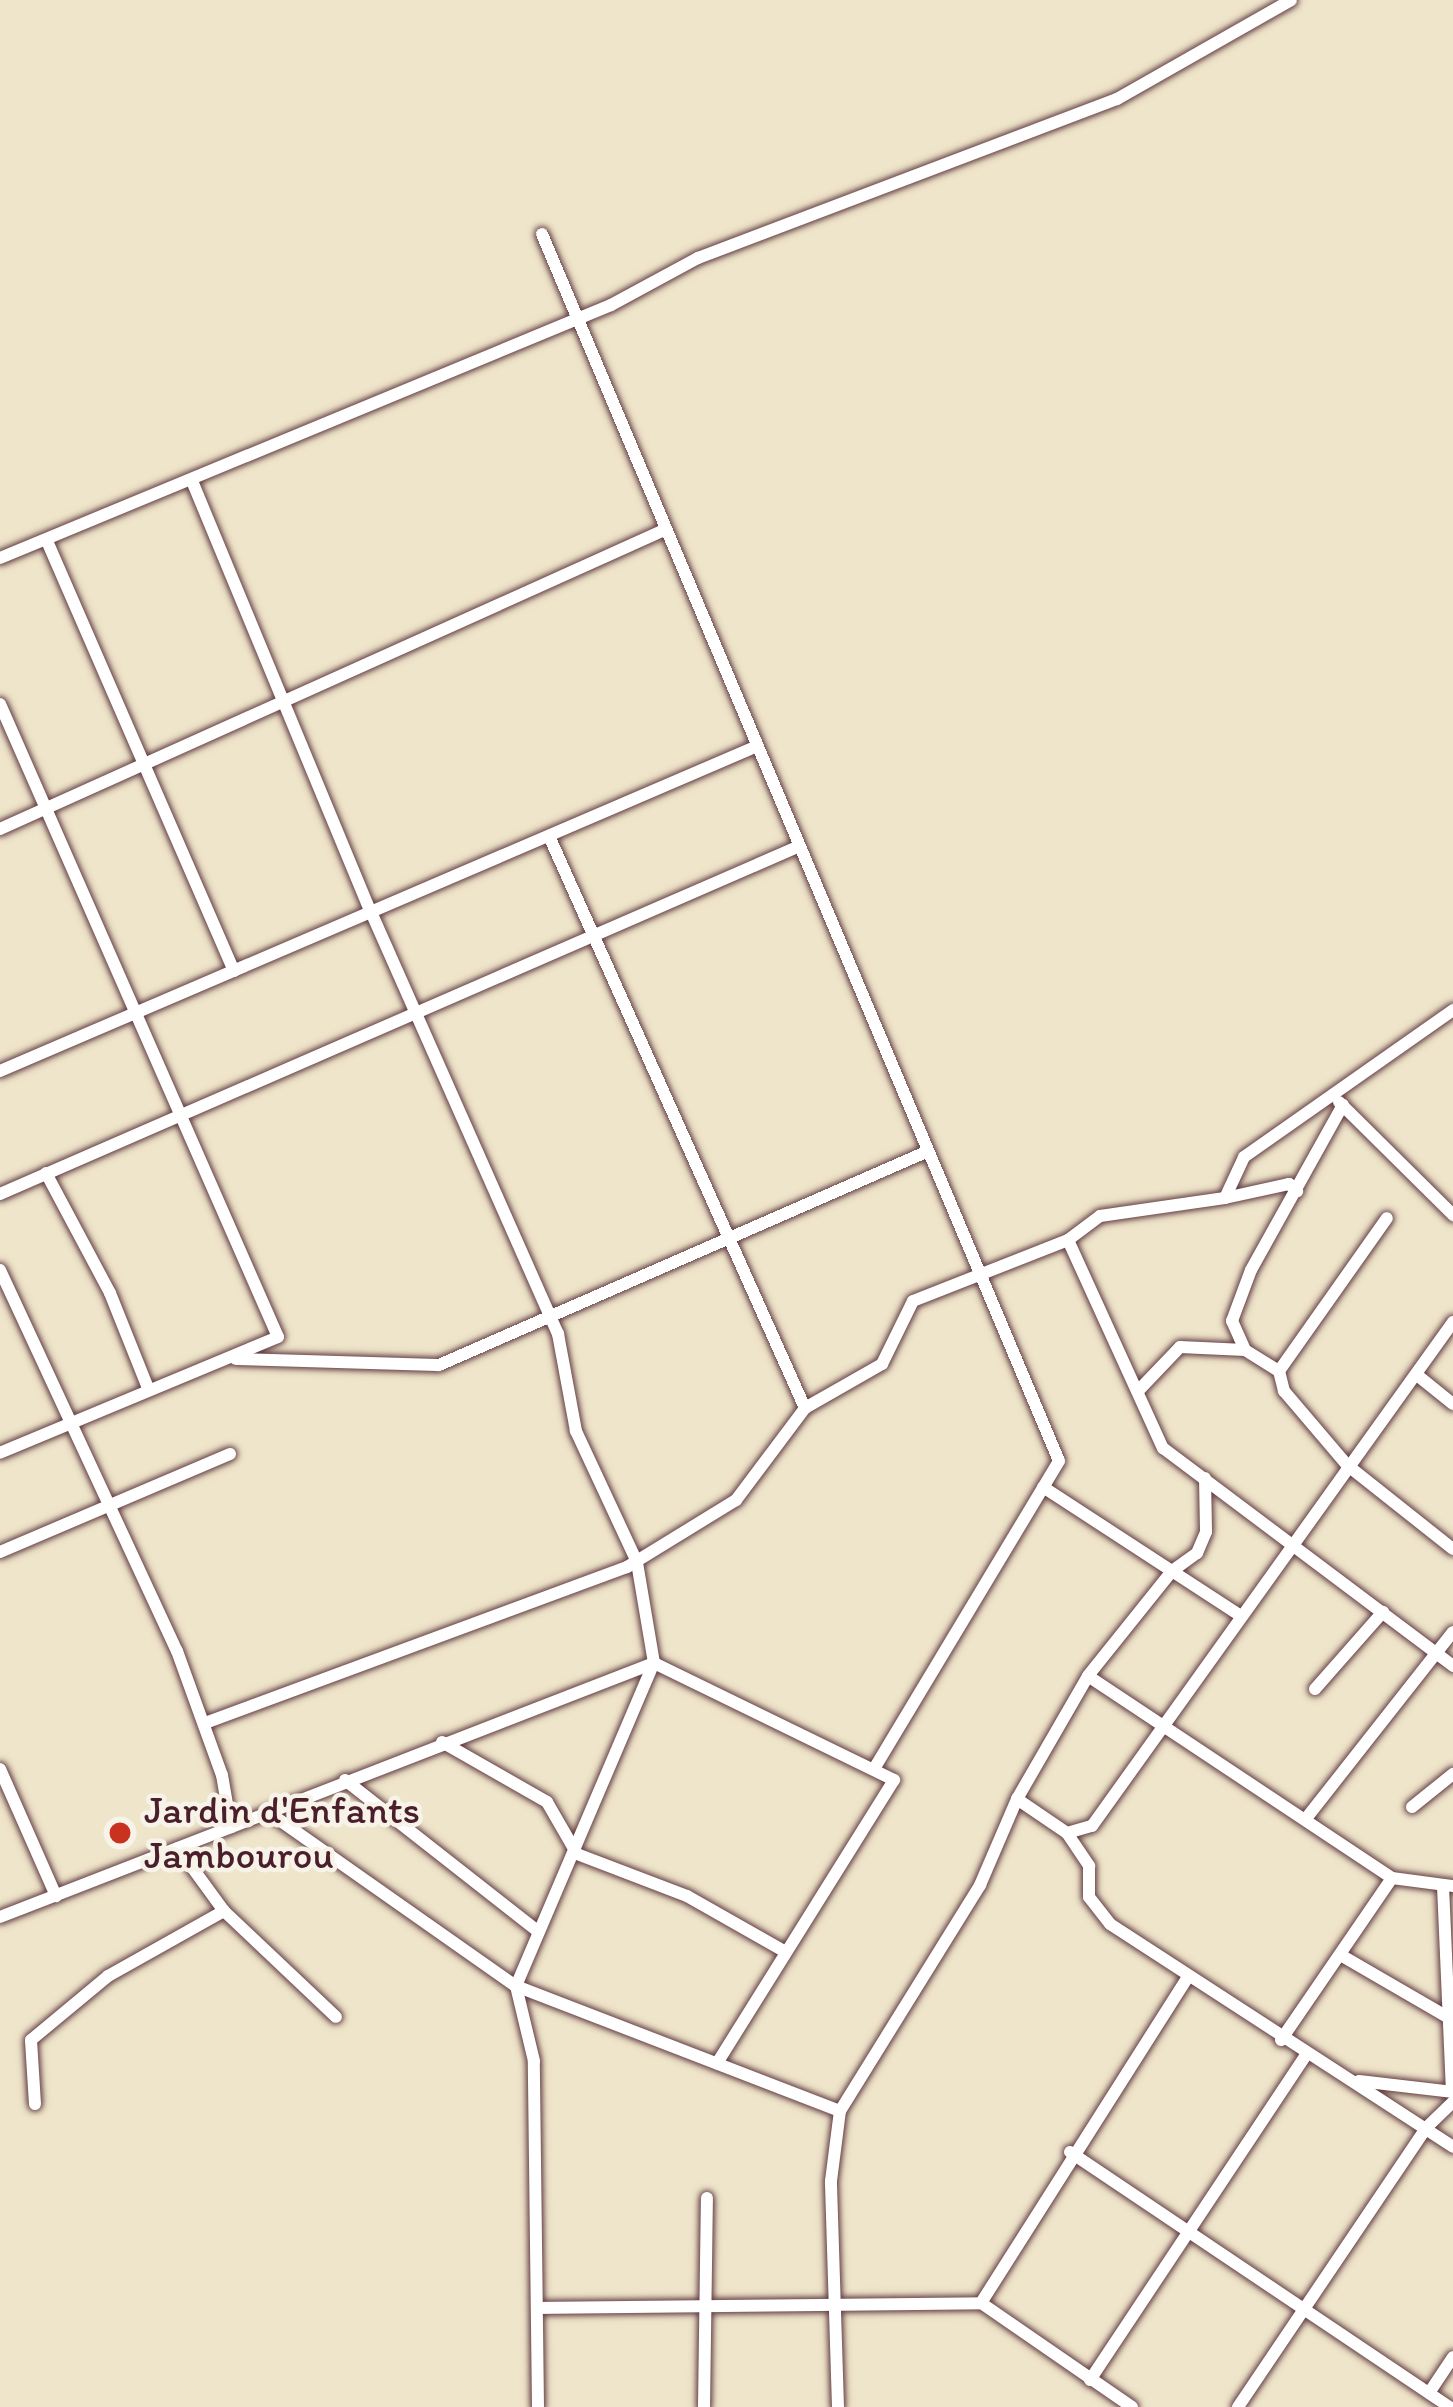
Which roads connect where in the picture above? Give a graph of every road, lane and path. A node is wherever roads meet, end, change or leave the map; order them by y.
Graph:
1 (1291, 0) edge
2 (542, 234) dead end
3 (571, 315) junction
4 (191, 481) junction
5 (662, 531) junction
6 (47, 541) junction
7 (0, 557) edge
8 (283, 702) junction
9 (0, 704) edge
10 (16, 741) junction
11 (0, 748) edge
12 (753, 748) junction
13 (144, 764) junction
14 (46, 808) junction
15 (0, 829) edge
16 (550, 836) junction
17 (795, 848) junction
18 (371, 913) junction
19 (594, 936) junction
20 (234, 971) junction
21 (1453, 1010) edge
22 (136, 1013) junction
23 (417, 1013) junction
24 (0, 1071) edge
25 (1339, 1101) junction
26 (181, 1115) junction
27 (926, 1152) junction
28 (46, 1174) junction
29 (1297, 1191) junction
30 (0, 1194) edge
31 (1225, 1198) junction
32 (1453, 1215) edge
33 (1387, 1218) dead end
34 (729, 1238) junction
35 (1068, 1240) junction
36 (0, 1270) edge
37 (978, 1273) junction
38 (550, 1316) junction
39 (1453, 1322) edge
40 (1245, 1350) junction
41 (229, 1358) junction
42 (1279, 1371) junction
43 (1417, 1375) junction
44 (148, 1388) junction
45 (1138, 1390) junction
46 (1453, 1404) edge
47 (805, 1408) junction
48 (68, 1423) junction
49 (0, 1454) edge
50 (230, 1454) dead end
51 (1347, 1466) junction
52 (1205, 1478) junction
53 (1043, 1487) junction
54 (106, 1507) junction
55 (1291, 1540) junction
56 (1453, 1550) edge
57 (0, 1552) edge
58 (638, 1562) junction
59 (1172, 1571) junction
60 (1383, 1612) junction
61 (1239, 1615) junction
62 (1453, 1632) edge
63 (1434, 1652) junction
64 (654, 1663) junction
65 (1453, 1666) edge
66 (1088, 1676) junction
67 (1315, 1689) dead end
68 (1163, 1720) junction
69 (205, 1724) junction
70 (442, 1742) junction
71 (0, 1769) edge
72 (874, 1769) junction
73 (1453, 1774) edge
74 (345, 1780) junction
75 (1017, 1799) junction
76 (1412, 1807) dead end
77 (268, 1812) junction
78 (1308, 1816) junction
79 (231, 1827) junction
80 (1067, 1833) junction
81 (178, 1848) junction
82 (577, 1854) junction
83 (1392, 1878) junction
84 (1448, 1886) edge
85 (56, 1896) junction
86 (224, 1911) junction
87 (0, 1917) edge
88 (536, 1930) junction
89 (784, 1951) junction
90 (1344, 1957) junction
91 (1187, 1979) junction
92 (516, 1986) junction
93 (336, 2017) dead end
94 (1450, 2019) edge
95 (1281, 2039) junction
96 (1305, 2057) junction
97 (717, 2063) junction
98 (1354, 2080) junction
99 (1452, 2092) edge
100 (1453, 2102) edge
101 (35, 2104) dead end
102 (840, 2111) junction
103 (1426, 2128) junction
104 (1453, 2146) edge
105 (1070, 2152) junction
106 (707, 2198) dead end
107 (1187, 2228) junction
108 (981, 2303) junction
109 (835, 2305) junction
110 (703, 2306) junction
111 (1301, 2306) junction
112 (538, 2308) junction
113 (1453, 2357) edge
114 (1090, 2380) junction
115 (1429, 2393) junction
116 (538, 2407) edge
117 (704, 2407) edge
118 (838, 2407) edge
119 (1132, 2407) edge
120 (1238, 2407) edge
121 (1449, 2407) edge

1 - 3 street
2 - 3 street
3 - 4 street
3 - 5 street
4 - 6 street
4 - 8 street
5 - 8 street
5 - 12 street
6 - 7 street
6 - 13 street
8 - 13 street
8 - 18 street
9 - 10 street
10 - 11 street
10 - 14 street
12 - 16 street
12 - 17 street
13 - 14 street
13 - 20 street
14 - 15 street
14 - 22 street
16 - 18 street
16 - 19 street
17 - 19 street
17 - 27 street
18 - 20 street
18 - 23 street
19 - 23 street
19 - 34 street
20 - 22 street
21 - 25 street
22 - 24 street
22 - 26 street
23 - 26 street
23 - 38 street
25 - 29 street
25 - 31 street
25 - 32 street
26 - 28 street
26 - 41 street
27 - 34 street
27 - 37 street
28 - 30 street
28 - 44 street
29 - 31 street
29 - 40 street
31 - 35 street
33 - 42 street
34 - 38 street
34 - 47 street
35 - 37 street
35 - 45 street
36 - 48 street
37 - 47 street
37 - 53 street
38 - 41 street
38 - 58 street
39 - 43 street
40 - 42 street
40 - 45 street
41 - 44 street
42 - 51 street
43 - 46 street
43 - 51 street
44 - 48 street
45 - 52 street
47 - 58 street
48 - 49 street
48 - 54 street
50 - 54 street
51 - 55 street
51 - 56 street
52 - 55 street
52 - 59 street
53 - 59 street
53 - 72 street
54 - 57 street
54 - 69 street
55 - 60 street
55 - 61 street
58 - 64 street
58 - 69 street
59 - 61 street
59 - 66 street
60 - 63 street
60 - 67 street
61 - 68 street
62 - 63 street
63 - 65 street
63 - 78 street
64 - 70 street
64 - 72 street
64 - 82 street
66 - 68 street
66 - 75 street
68 - 78 street
68 - 80 street
69 - 79 street
70 - 74 street
70 - 82 street
71 - 85 street
72 - 89 street
73 - 76 street
74 - 77 street
74 - 88 street
75 - 80 street
75 - 102 street
77 - 79 street
77 - 92 street
78 - 83 street
79 - 81 street
80 - 91 street
81 - 85 street
81 - 86 street
82 - 88 street
82 - 89 street
83 - 84 street
83 - 90 street
84 - 94 street
85 - 87 street
86 - 93 street
86 - 101 street
88 - 92 street
89 - 97 street
90 - 94 street
90 - 95 street
91 - 95 street
91 - 105 street
92 - 97 street
92 - 112 street
94 - 99 street
95 - 96 street
96 - 98 street
96 - 107 street
97 - 102 street
98 - 99 street
98 - 103 street
100 - 103 street
102 - 109 street
103 - 104 street
103 - 111 street
105 - 107 street
105 - 108 street
106 - 110 street
107 - 111 street
107 - 114 street
108 - 109 street
108 - 114 street
109 - 110 street
109 - 118 street
110 - 112 street
110 - 117 street
111 - 115 street
111 - 120 street
112 - 116 street
113 - 115 street
114 - 119 street
115 - 121 street

